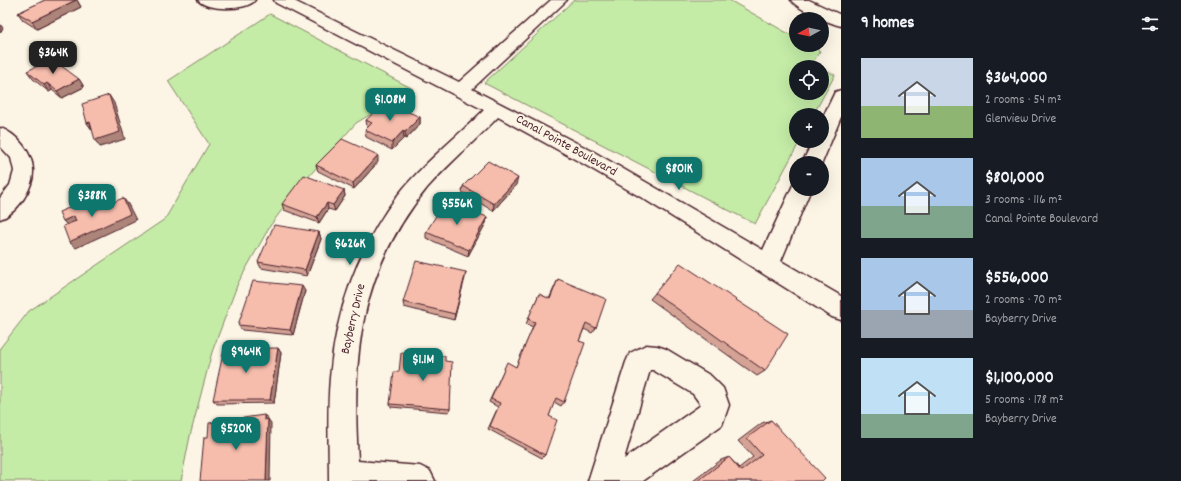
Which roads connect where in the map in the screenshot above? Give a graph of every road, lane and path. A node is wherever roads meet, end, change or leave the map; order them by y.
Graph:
1 (205, 0) edge
2 (248, 0) edge
3 (560, 0) edge
4 (798, 0) edge
5 (288, 1) edge
6 (841, 21) edge
7 (461, 90) junction
8 (841, 96) edge
9 (496, 108) junction
10 (829, 124) edge
11 (0, 135) edge
12 (798, 196) edge
13 (0, 211) edge
14 (768, 265) junction
15 (841, 309) edge
16 (344, 478) edge
17 (420, 481) edge
18 (603, 481) edge
19 (624, 481) edge

1 - 2 street
3 - 7 street
4 - 6 street
5 - 7 street, Canal Pointe Boulevard
7 - 9 street, Canal Pointe Boulevard
8 - 10 street
9 - 14 street, Canal Pointe Boulevard
9 - 16 street, Bayberry Drive
11 - 13 street
12 - 14 street
14 - 15 street, Canal Pointe Boulevard
16 - 17 street
18 - 19 street

